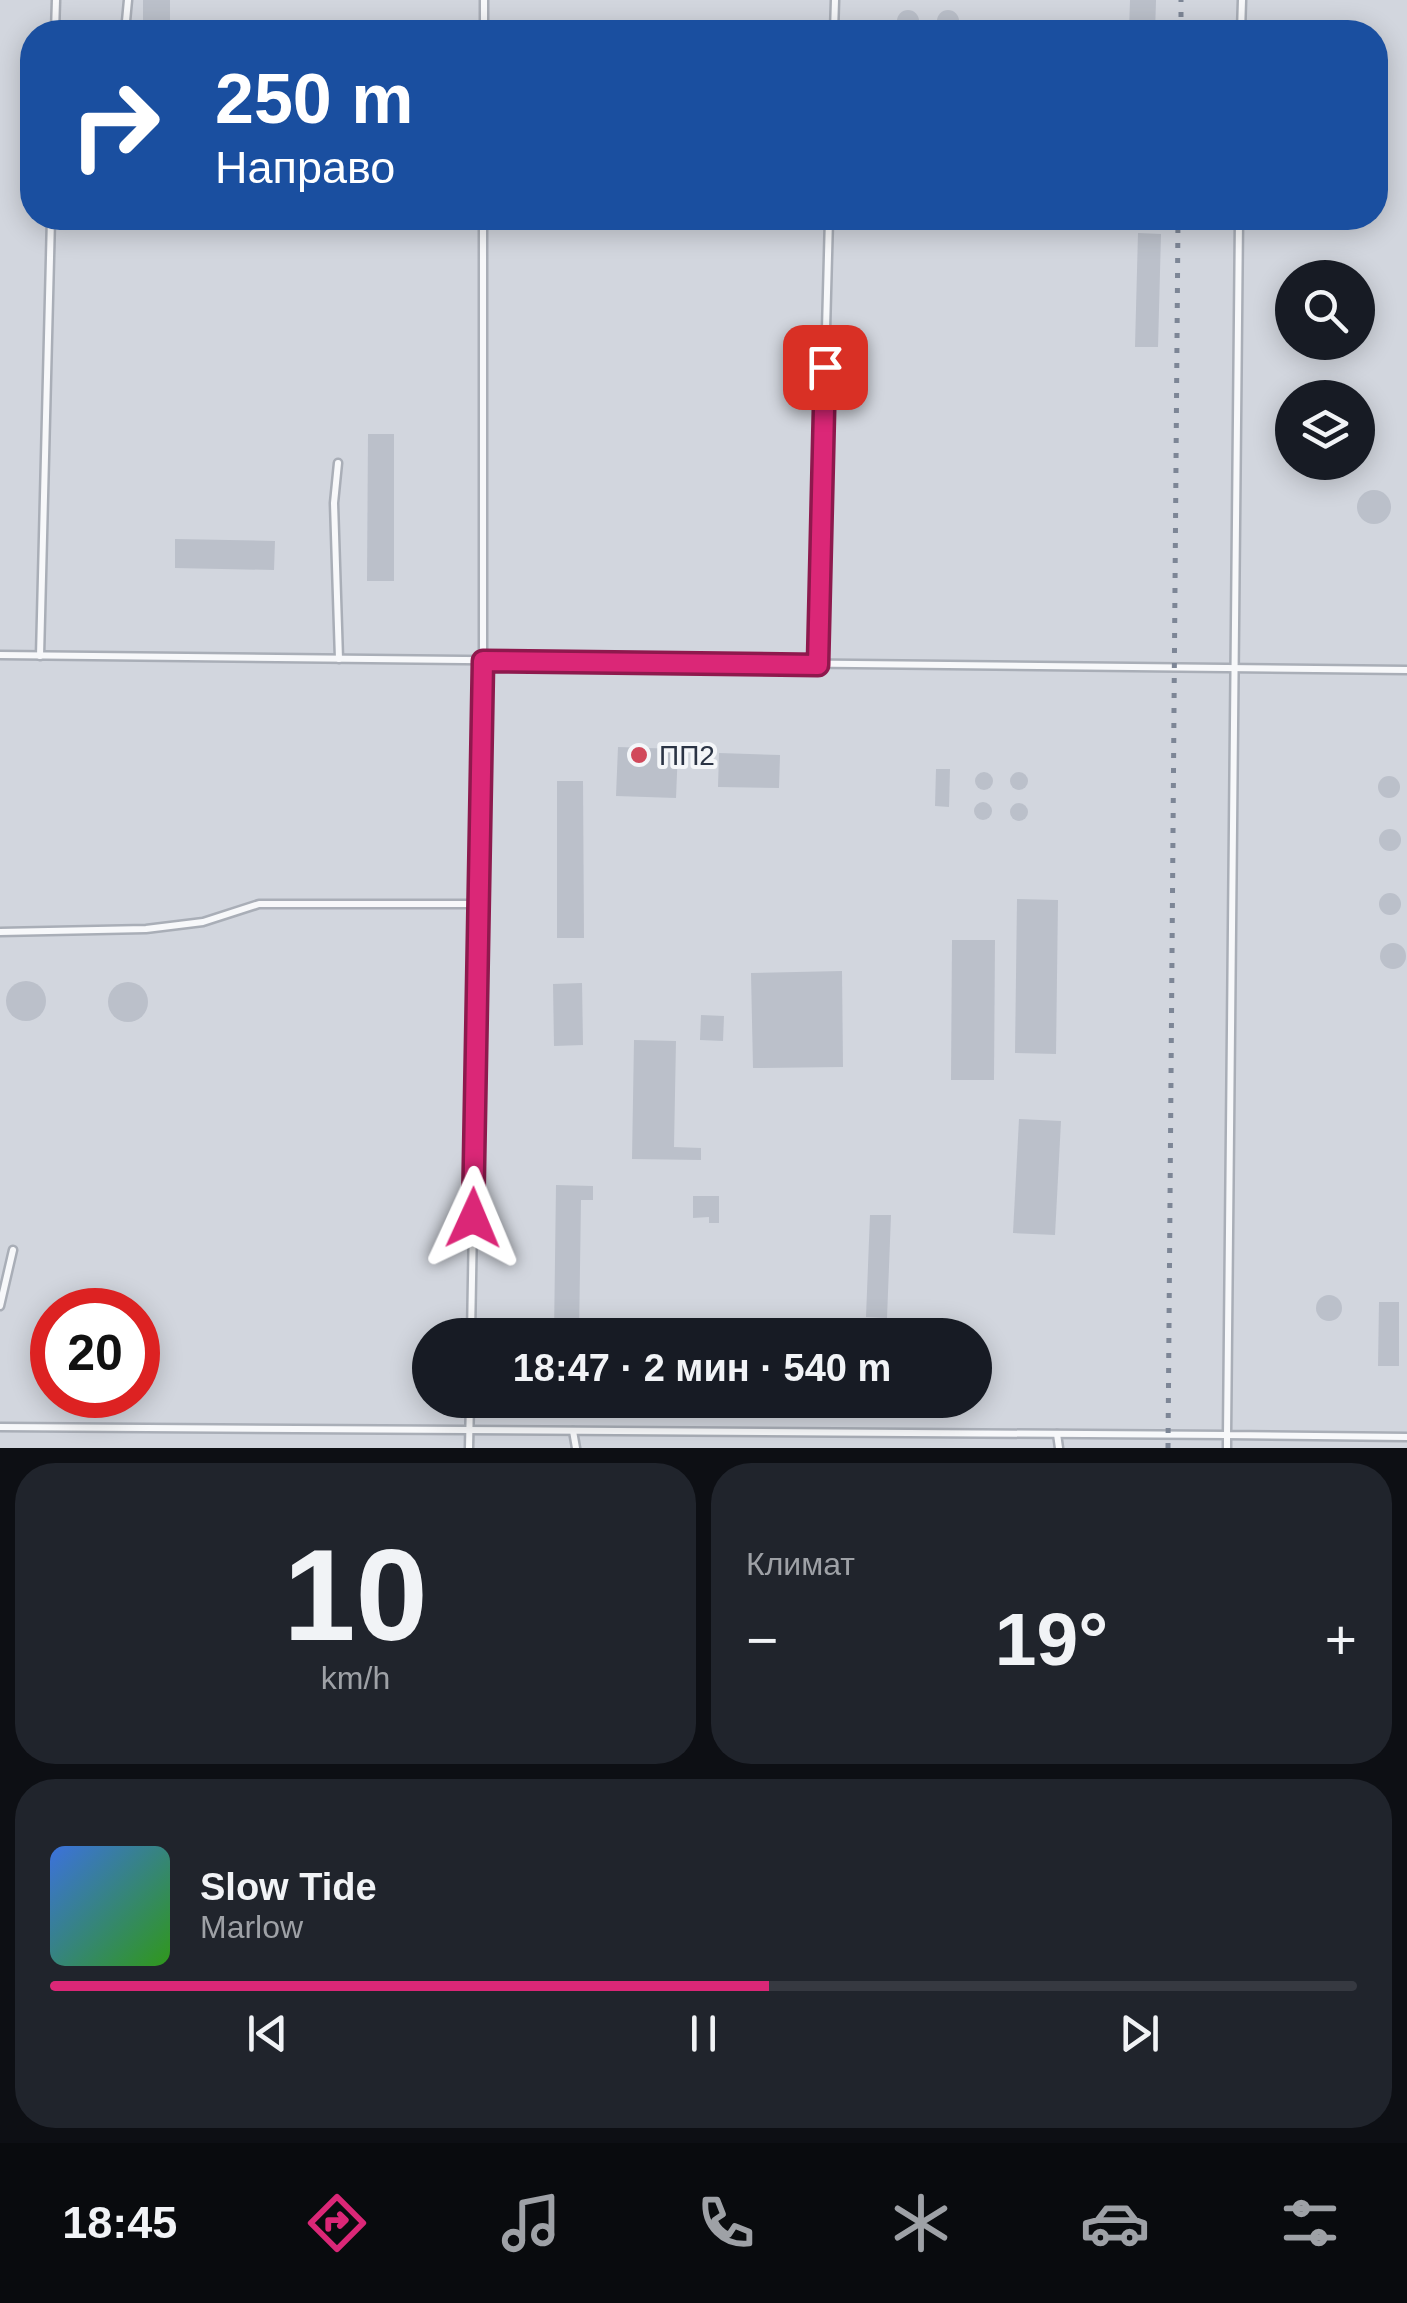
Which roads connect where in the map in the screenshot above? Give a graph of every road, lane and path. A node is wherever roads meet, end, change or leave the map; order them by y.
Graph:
1 (50, 230) edge
2 (484, 230) edge
3 (829, 230) edge
4 (1239, 230) edge
5 (338, 463) dead end
6 (0, 655) edge
7 (40, 656) junction
8 (339, 659) junction
9 (483, 661) junction
10 (818, 665) junction
11 (1233, 670) junction
12 (1407, 670) edge
13 (478, 904) junction
14 (0, 932) edge
15 (13, 1250) dead end
16 (0, 1306) edge
17 (471, 1318) edge
18 (469, 1418) edge
19 (0, 1427) edge
20 (469, 1430) junction
21 (573, 1431) junction
22 (1057, 1434) junction
23 (1227, 1435) junction
24 (1407, 1438) edge
25 (469, 1448) edge
26 (576, 1448) edge
27 (1059, 1448) edge
28 (1227, 1448) edge

1 - 7 lane
2 - 9 lane
3 - 10 lane
4 - 11 lane
5 - 8 lane
6 - 7 lane
7 - 8 lane
8 - 9 lane
9 - 10 lane
9 - 13 lane
10 - 11 lane
11 - 12 lane
11 - 23 lane
13 - 14 lane
13 - 17 lane
15 - 16 lane
18 - 20 lane
19 - 20 lane
20 - 21 lane
20 - 25 lane
21 - 22 lane
21 - 26 lane
22 - 23 lane
22 - 27 lane
23 - 24 lane
23 - 28 lane

